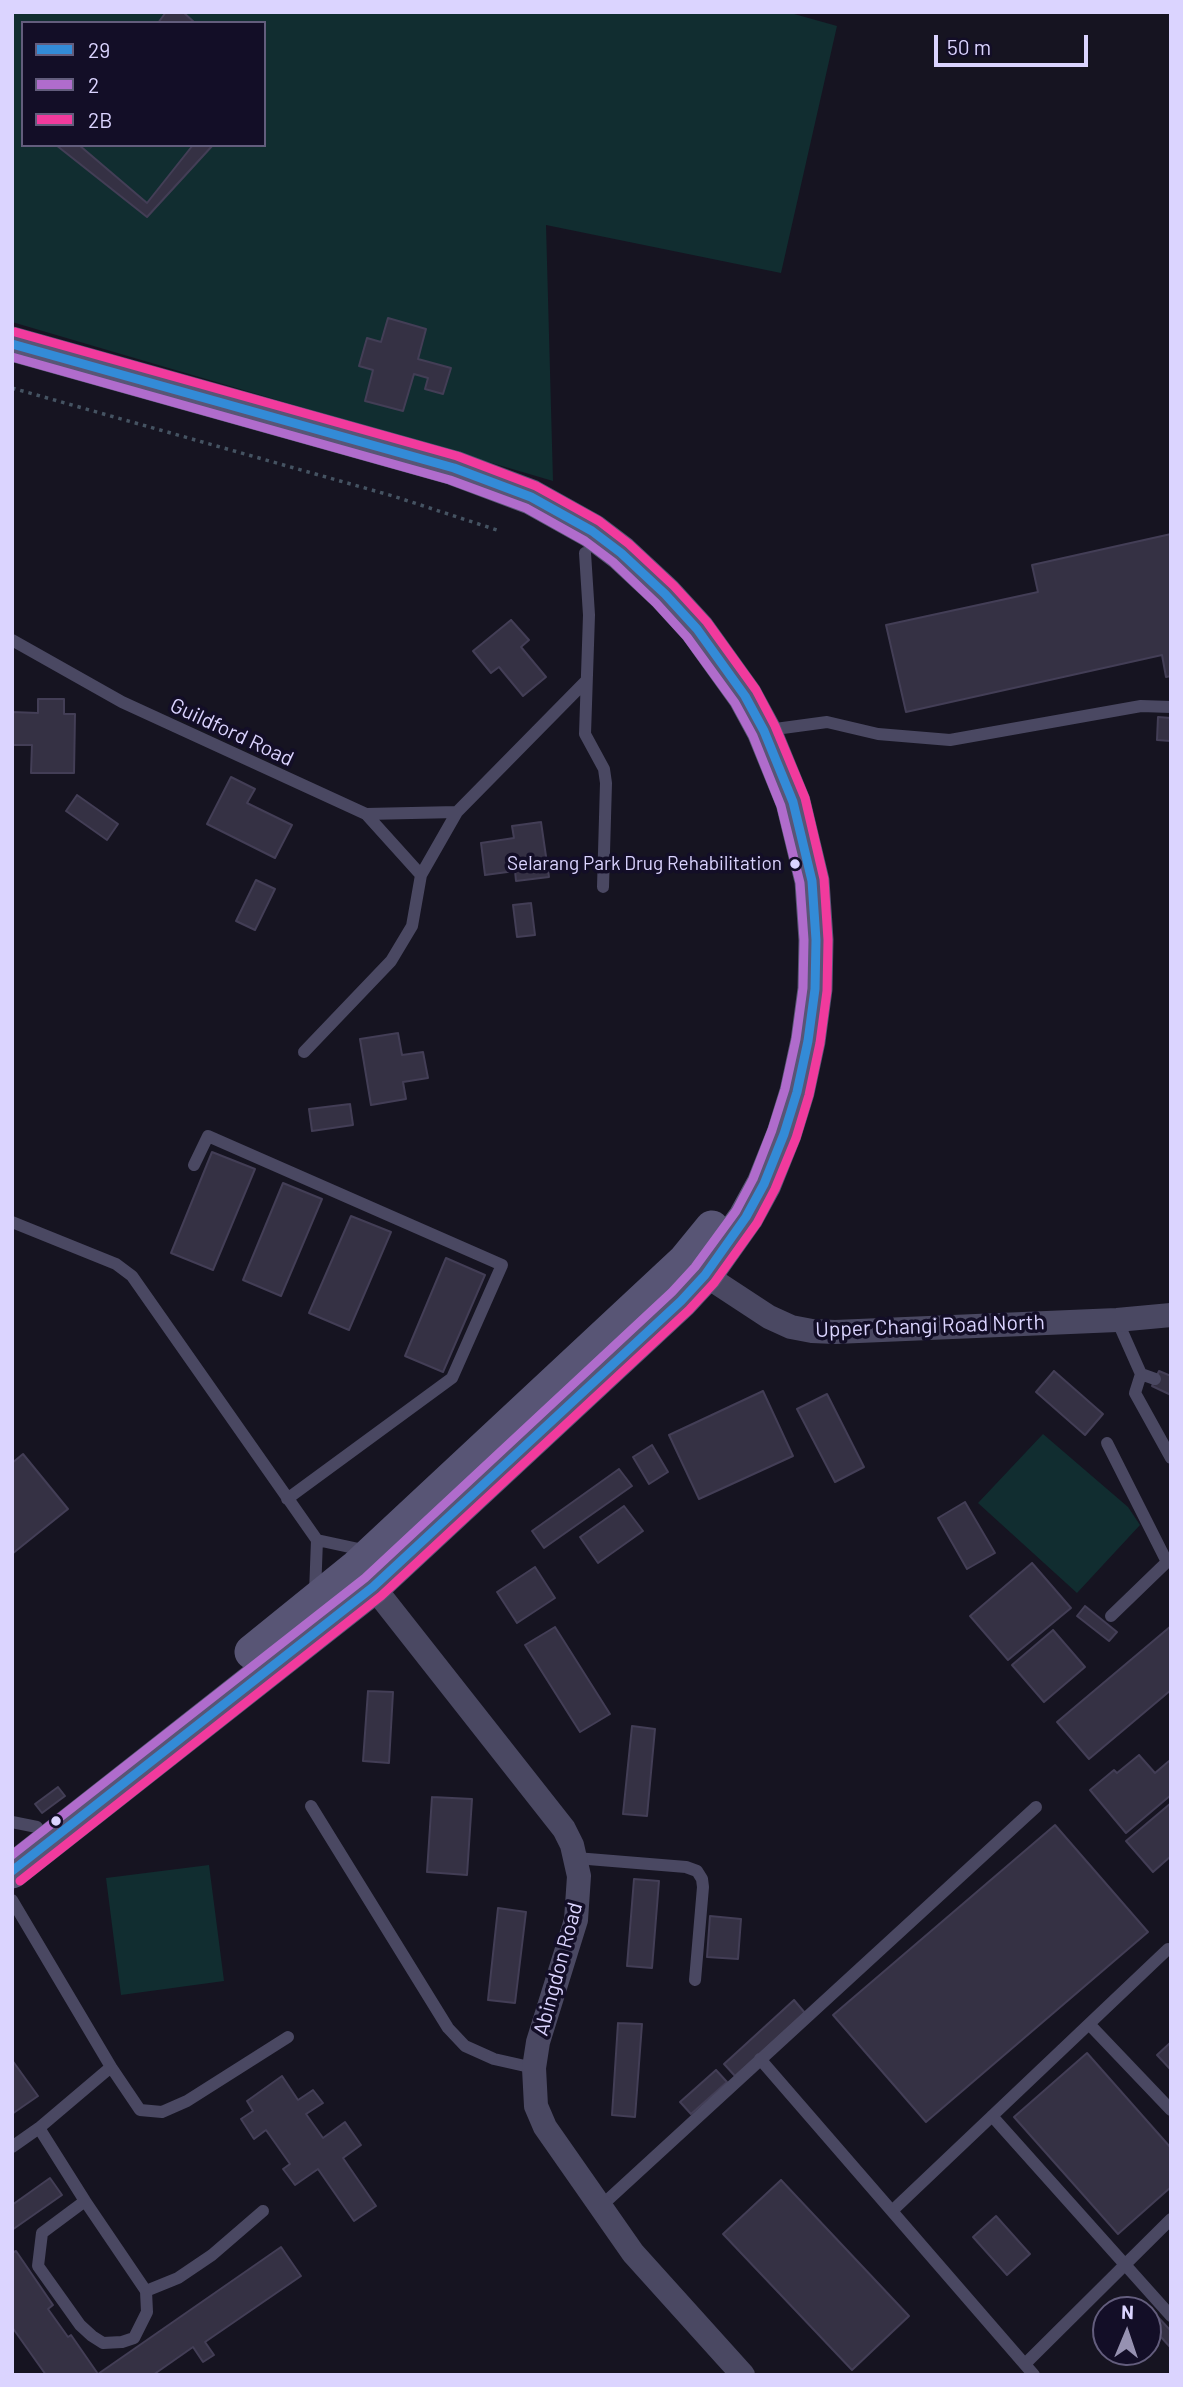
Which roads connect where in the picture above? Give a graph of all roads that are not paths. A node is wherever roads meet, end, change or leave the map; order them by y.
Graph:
1 (12, 344) edge
2 (12, 365) edge
3 (585, 553) junction
4 (12, 640) edge
5 (586, 681) junction
6 (1171, 707) edge
7 (764, 731) junction
8 (457, 813) junction
9 (366, 814) junction
10 (421, 875) junction
11 (603, 887) dead end
12 (304, 1052) dead end
13 (194, 1165) dead end
14 (12, 1223) edge
15 (695, 1268) junction
16 (1171, 1315) edge
17 (1117, 1320) junction
18 (1141, 1374) junction
19 (1155, 1379) dead end
20 (1107, 1443) dead end
21 (1171, 1458) edge
22 (287, 1499) junction
23 (317, 1540) junction
24 (1168, 1559) edge
25 (367, 1569) junction
26 (316, 1600) junction
27 (1111, 1616) dead end
28 (311, 1806) dead end
29 (1036, 1807) dead end
30 (20, 1832) edge
31 (576, 1857) junction
32 (12, 1871) edge
33 (12, 1900) edge
34 (1168, 1949) dead end
35 (695, 1980) dead end
36 (1089, 2024) junction
37 (288, 2037) dead end
38 (760, 2059) junction
39 (111, 2067) junction
40 (534, 2068) junction
41 (1171, 2110) edge
42 (992, 2116) junction
43 (39, 2128) junction
44 (12, 2147) edge
45 (85, 2201) junction
46 (600, 2207) junction
47 (263, 2211) dead end
48 (892, 2211) junction
49 (1171, 2219) edge
50 (1125, 2265) junction
51 (146, 2291) junction
52 (1171, 2316) edge
53 (1024, 2364) junction
54 (743, 2375) edge
55 (1034, 2375) edge

1 - 7 street
2 - 3 street
3 - 5 lane
3 - 15 street
4 - 9 lane, Guildford Road
5 - 8 lane
5 - 11 lane
6 - 7 lane
7 - 15 street
8 - 9 lane
8 - 10 lane
9 - 10 lane, Guildford Road
10 - 12 lane
13 - 22 lane
14 - 22 lane
15 - 17 street, Upper Changi Road North
15 - 25 street
16 - 17 street, Upper Changi Road North
17 - 18 lane
18 - 19 lane
18 - 21 lane
20 - 24 lane
22 - 23 lane
23 - 25 lane
23 - 26 lane
24 - 27 lane
25 - 26 street
25 - 31 street, Abingdon Road
25 - 32 street
26 - 30 street
28 - 40 lane
29 - 38 lane
31 - 35 lane
31 - 40 street, Abingdon Road
33 - 39 lane
34 - 36 lane
36 - 41 lane
36 - 42 lane
37 - 39 lane
38 - 46 lane
38 - 48 lane
39 - 43 lane
40 - 46 street, Abingdon Road
42 - 48 lane
42 - 50 lane
43 - 44 lane
43 - 45 lane
45 - 51 lane
45 - 51 lane
46 - 54 street, Abingdon Road
47 - 51 lane
48 - 53 lane
49 - 50 lane
50 - 52 lane
50 - 53 lane
53 - 55 lane

